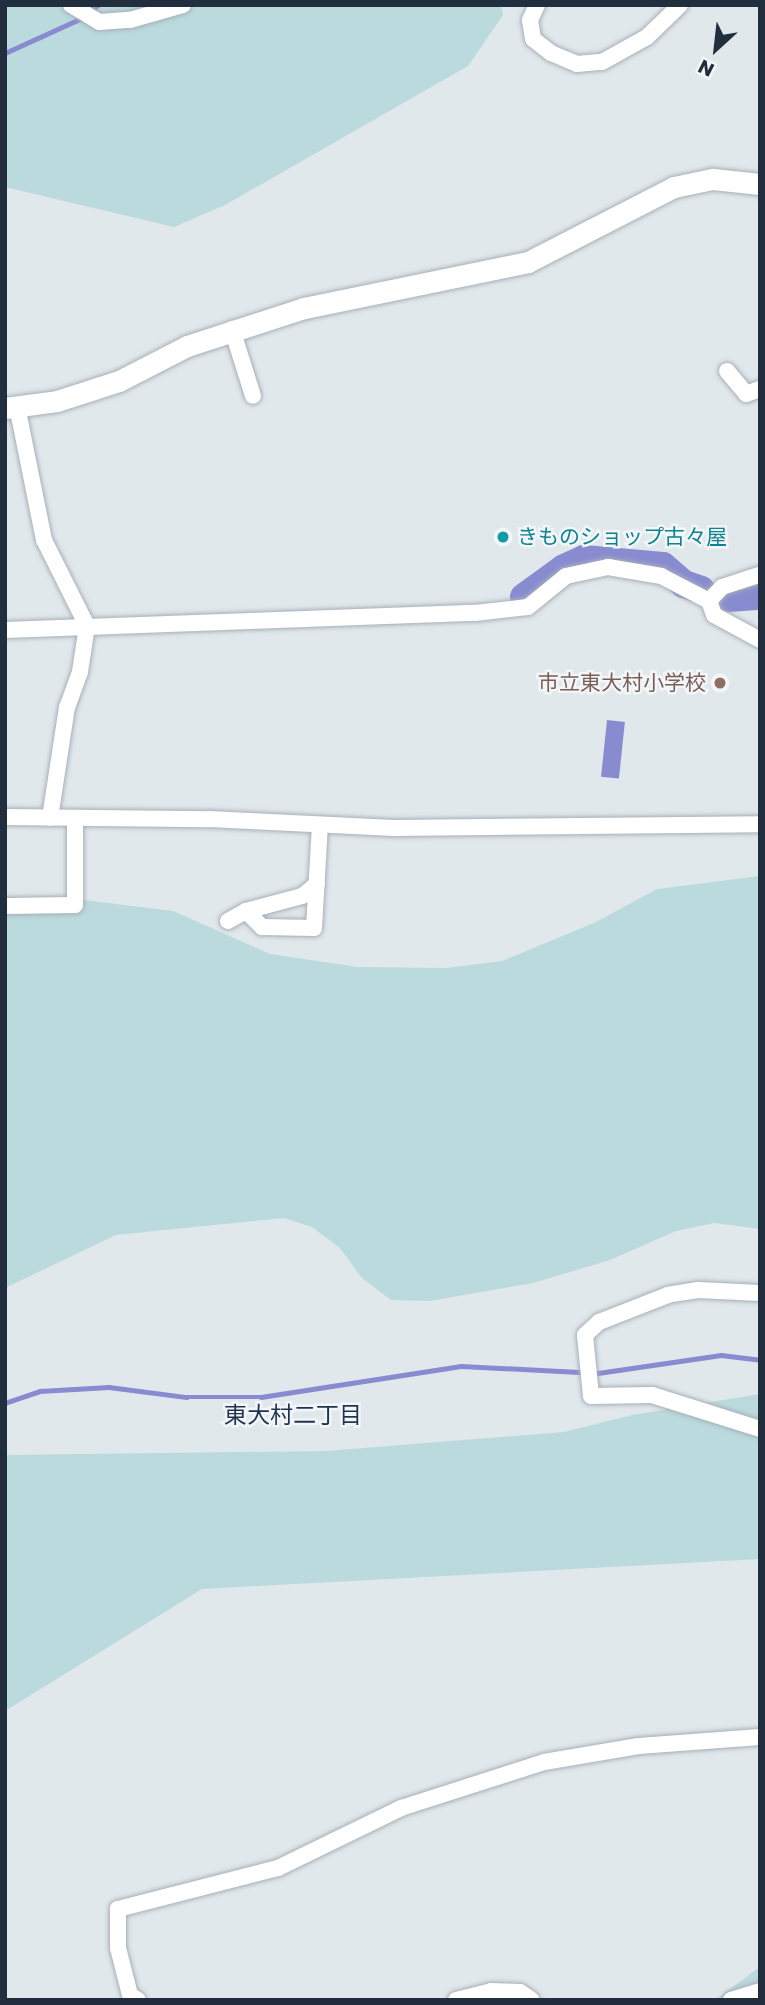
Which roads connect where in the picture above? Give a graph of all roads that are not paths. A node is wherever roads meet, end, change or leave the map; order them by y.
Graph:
1 (71, 5) edge
2 (183, 5) edge
3 (537, 5) edge
4 (680, 5) edge
5 (760, 184) edge
6 (232, 329) junction
7 (727, 371) dead end
8 (760, 389) edge
9 (253, 396) dead end
10 (11, 407) edge
11 (760, 575) edge
12 (709, 601) junction
13 (87, 626) junction
14 (5, 630) edge
15 (760, 640) edge
16 (5, 817) edge
17 (50, 818) junction
18 (75, 818) junction
19 (760, 824) edge
20 (320, 825) junction
21 (317, 884) junction
22 (5, 906) edge
23 (246, 911) junction
24 (228, 921) dead end
25 (760, 1293) edge
26 (760, 1429) edge
27 (760, 1737) edge
28 (760, 1991) edge
29 (138, 2000) edge
30 (456, 2000) edge
31 (531, 2000) edge
32 (731, 2000) edge

1 - 2 street
3 - 4 street
5 - 6 street
6 - 9 street
6 - 10 street
7 - 8 street
10 - 13 street
11 - 12 street
12 - 13 street
12 - 15 street
13 - 14 street
13 - 17 street
16 - 17 street
17 - 18 street
18 - 20 street
18 - 22 street
19 - 20 street
20 - 21 street
21 - 23 street
21 - 23 street
23 - 24 street
25 - 26 street
27 - 29 street
28 - 32 street
30 - 31 street

